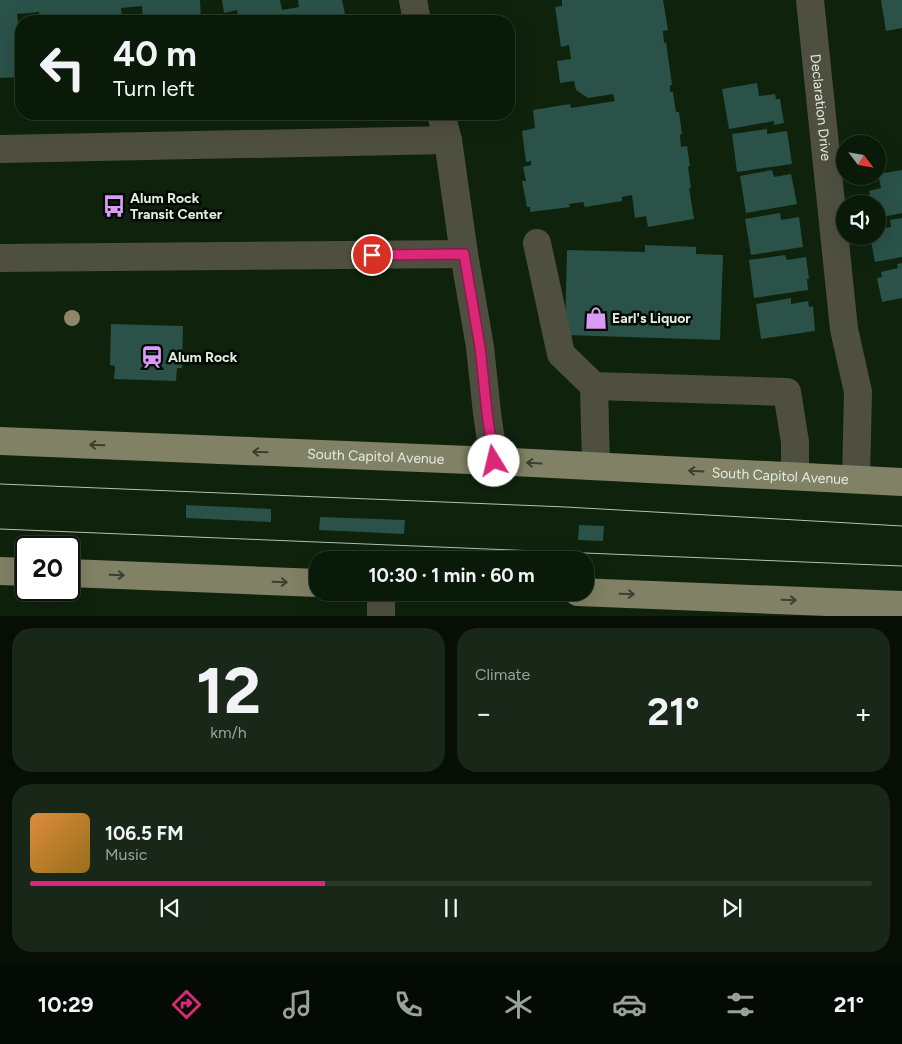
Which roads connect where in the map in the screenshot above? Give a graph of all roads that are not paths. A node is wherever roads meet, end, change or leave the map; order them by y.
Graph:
1 (413, 0) edge
2 (810, 0) edge
3 (416, 15) edge
4 (443, 120) edge
5 (448, 140) junction
6 (0, 149) edge
7 (537, 244) dead end
8 (464, 254) junction
9 (0, 258) edge
10 (594, 386) junction
11 (0, 441) edge
12 (494, 461) junction
13 (596, 466) junction
14 (796, 476) junction
15 (856, 479) junction
16 (902, 482) edge
17 (0, 570) edge
18 (15, 571) edge
19 (80, 573) edge
20 (309, 583) edge
21 (594, 593) edge
22 (381, 601) edge
23 (902, 605) edge
24 (381, 616) edge

1 - 3 street
2 - 15 street, Declaration Drive
4 - 5 street
5 - 6 street
5 - 8 street
7 - 10 street
8 - 9 street
8 - 12 street
10 - 13 street
10 - 14 street
12 -> 11 main road, South Capitol Avenue
13 -> 12 main road, South Capitol Avenue
14 -> 13 main road, South Capitol Avenue
14 - 15 main road, South Capitol Avenue
15 - 16 main road, South Capitol Avenue
17 - 18 main road
19 -> 20 main road
21 -> 23 main road
22 - 24 street

